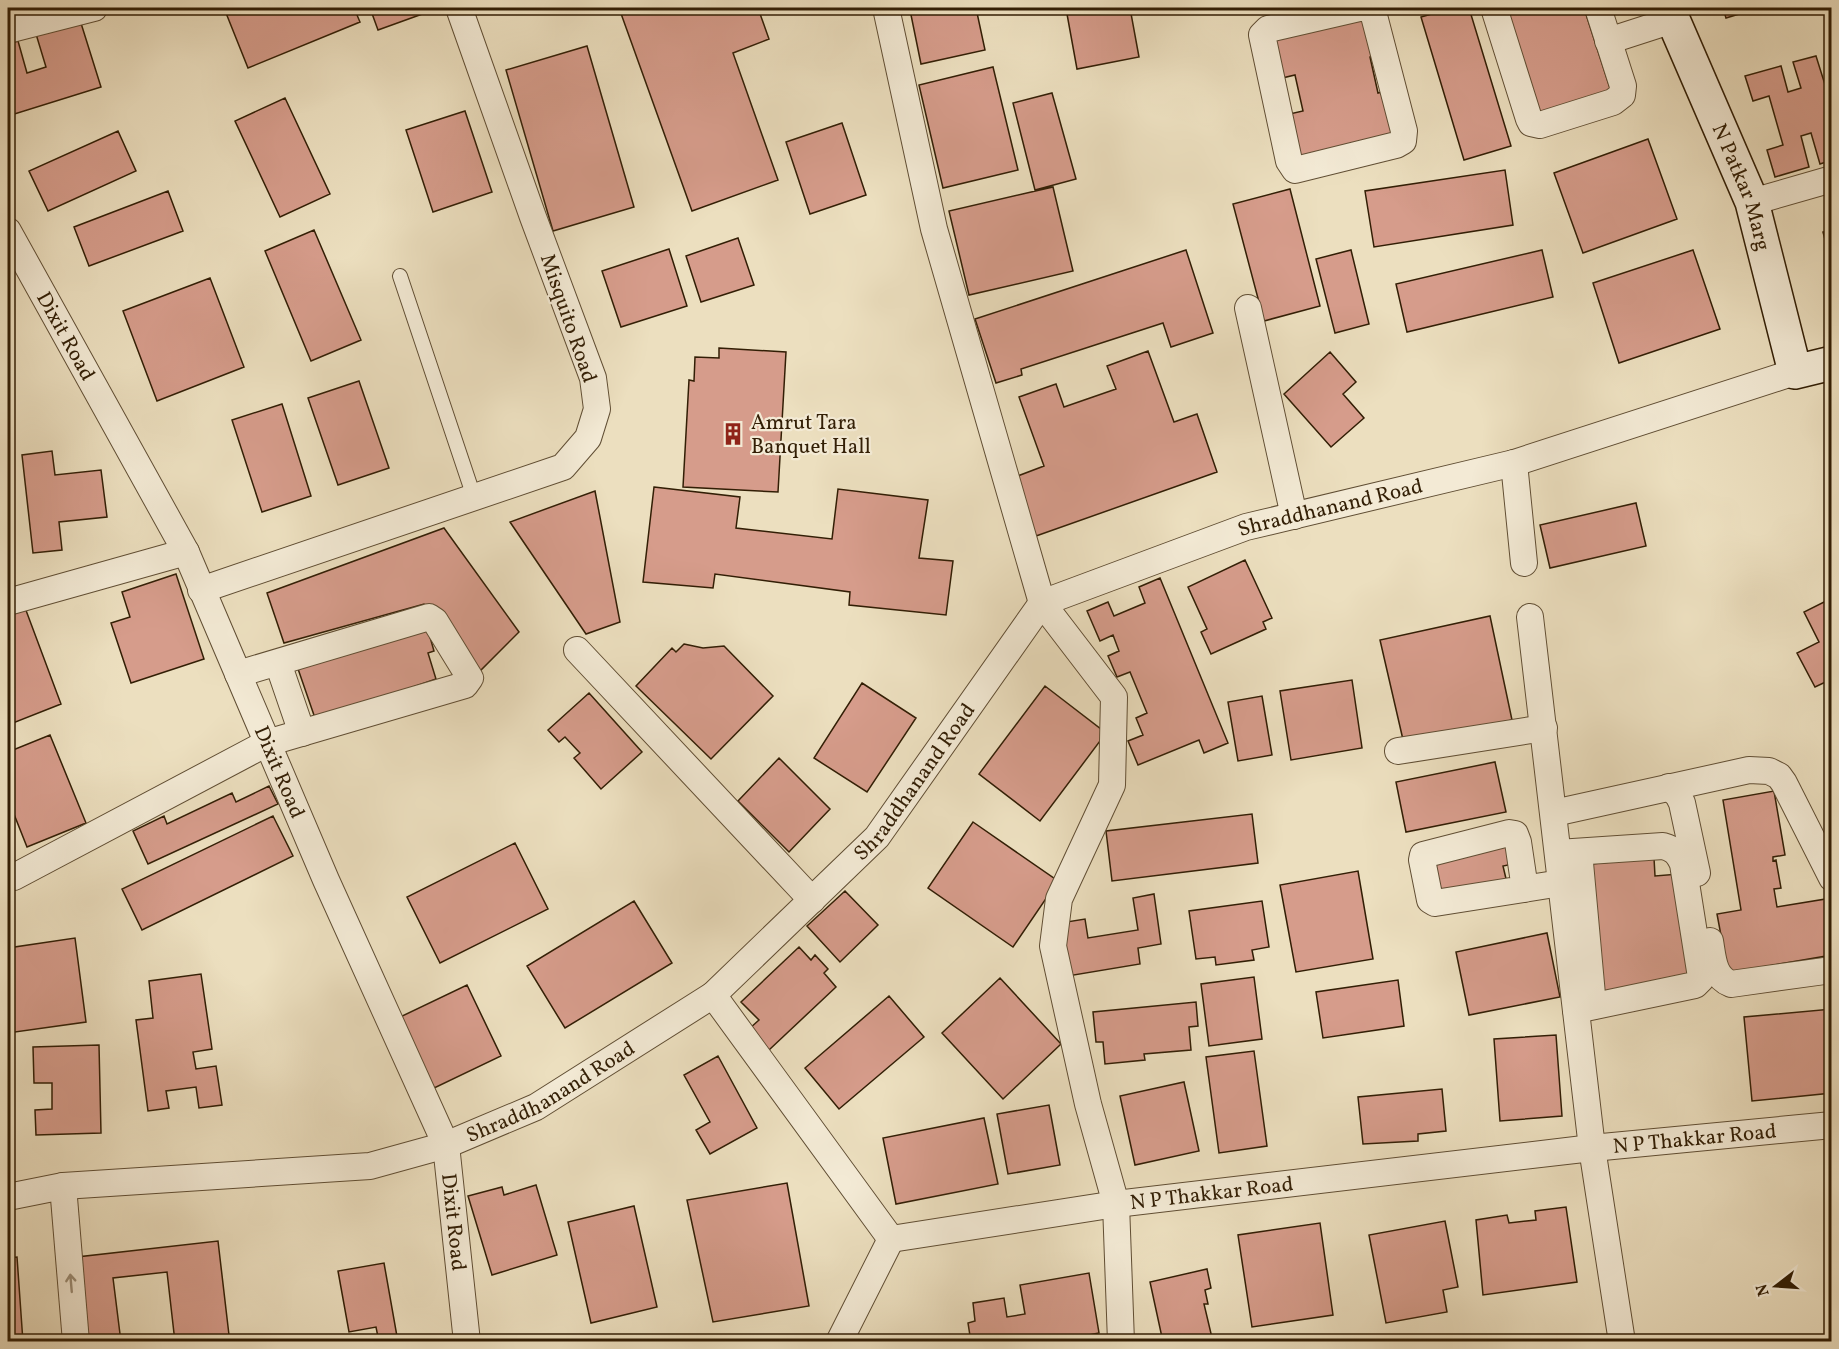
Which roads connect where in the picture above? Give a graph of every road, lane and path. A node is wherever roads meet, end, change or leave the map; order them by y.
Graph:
1 (94, 8) edge
2 (459, 8) edge
3 (886, 8) edge
4 (1359, 8) edge
5 (1372, 8) edge
6 (1494, 8) edge
7 (1598, 8) edge
8 (1670, 14) edge
9 (8, 30) edge
10 (1608, 41) junction
11 (1832, 179) edge
12 (1752, 202) junction
13 (8, 231) edge
14 (400, 276) dead end
15 (1248, 308) dead end
16 (1831, 364) edge
17 (1795, 372) junction
18 (1514, 463) junction
19 (474, 497) junction
20 (1294, 516) junction
21 (186, 552) junction
22 (1524, 563) dead end
23 (201, 590) junction
24 (8, 602) edge
25 (1042, 603) junction
26 (1530, 617) dead end
27 (577, 650) dead end
28 (278, 663) junction
29 (238, 674) junction
30 (1544, 728) junction
31 (302, 733) junction
32 (267, 743) junction
33 (1398, 751) dead end
34 (1669, 787) junction
35 (1554, 813) junction
36 (1568, 853) junction
37 (14, 877) dead end
38 (1832, 879) edge
39 (1561, 883) junction
40 (1525, 889) dead end
41 (812, 900) junction
42 (1576, 928) junction
43 (1832, 970) edge
44 (713, 995) junction
45 (1584, 1008) junction
46 (1832, 1125) edge
47 (446, 1145) junction
48 (1592, 1148) junction
49 (63, 1186) junction
50 (8, 1197) edge
51 (1116, 1204) junction
52 (891, 1239) junction
53 (75, 1341) edge
54 (467, 1341) edge
55 (839, 1341) edge
56 (1121, 1341) edge
57 (1622, 1341) edge

1 - 9 street
2 - 19 street, Misquito Road
3 - 25 street
4 - 5 street
6 - 10 street
7 - 10 street
8 - 10 street
8 - 12 street, N Patkar Marg
11 - 12 street
12 - 17 street, N Patkar Marg
13 - 21 street, Dixit Road
14 - 19 lane
15 - 20 street
16 - 17 street, Shraddhanand Road
17 - 18 street, Shraddhanand Road
18 - 20 street, Shraddhanand Road
18 - 22 street
19 - 23 street, Misquito Road
20 - 25 street, Shraddhanand Road
21 - 23 street, Dixit Road
21 - 24 street
23 - 29 street, Dixit Road
25 - 41 street, Shraddhanand Road
25 - 51 street
26 - 30 street
27 - 41 street
28 - 29 street
28 - 31 street
28 - 31 street
29 - 32 street, Dixit Road
30 - 33 street
30 - 35 street
31 - 32 street
32 - 37 street
32 - 47 street, Dixit Road
34 - 35 street
34 - 38 street
34 - 43 street
35 - 36 street
36 - 39 street
36 - 42 street
36 - 45 street
39 - 40 street
39 - 42 street
41 - 44 street, Shraddhanand Road
42 - 45 street
44 - 47 street, Shraddhanand Road
44 - 52 street
45 - 48 street
46 - 48 street, N P Thakkar Road
47 - 49 street, Shraddhanand Road
47 - 54 street, Dixit Road
48 - 51 street, N P Thakkar Road
48 - 57 street
49 - 50 street, Shraddhanand Road
53 -> 49 street
51 - 52 street, N P Thakkar Road
51 - 56 street
52 - 55 street

